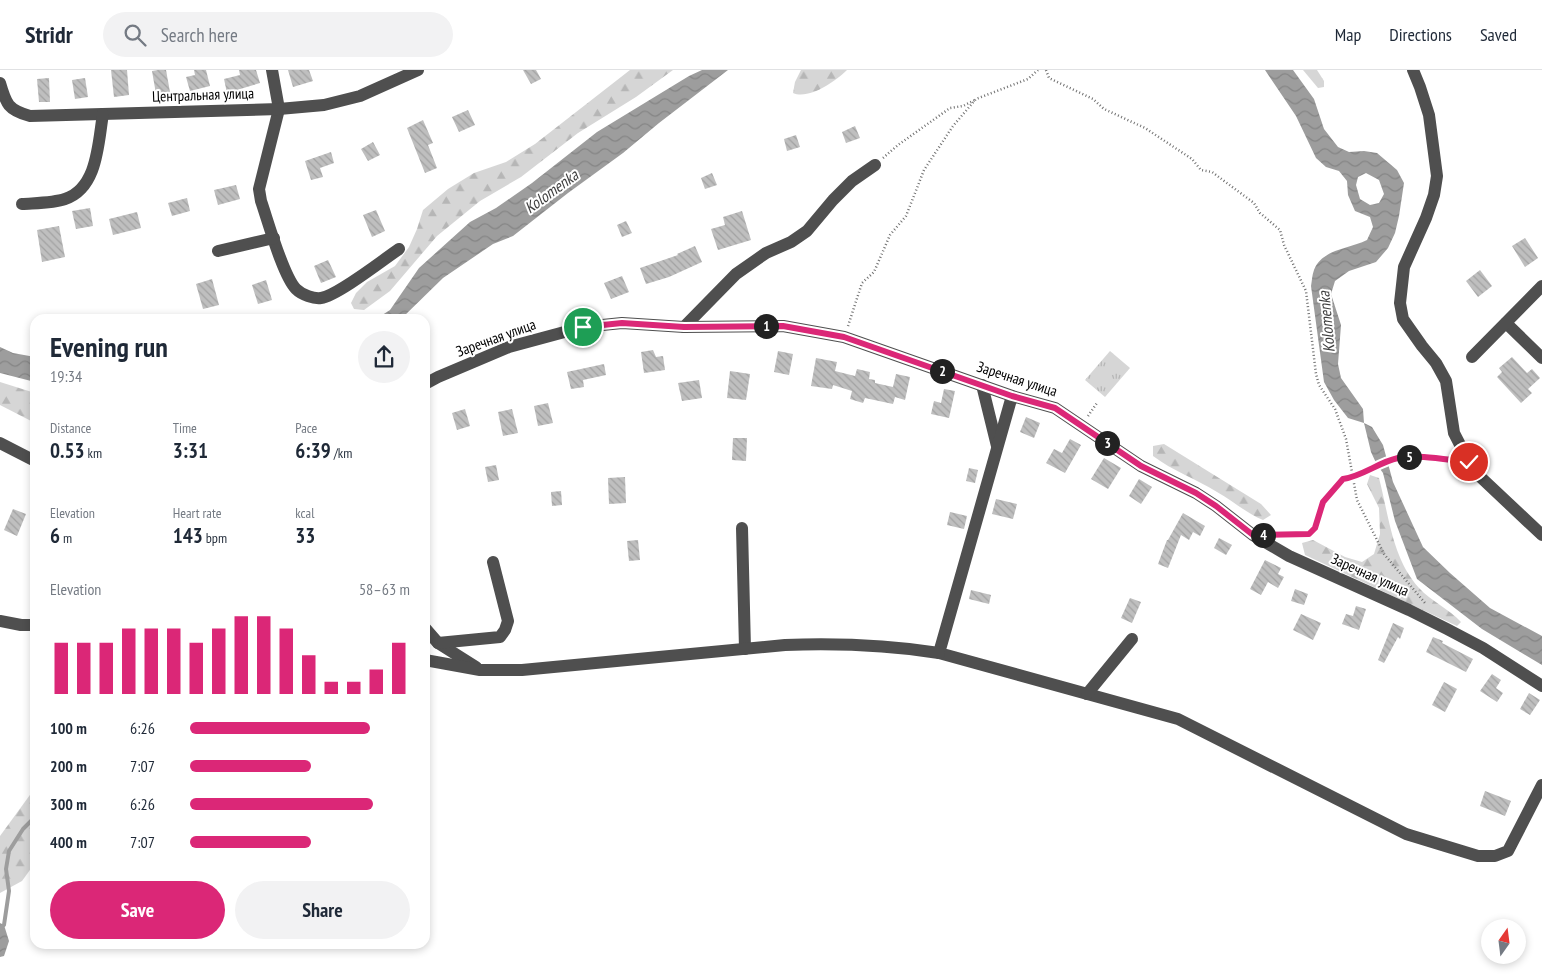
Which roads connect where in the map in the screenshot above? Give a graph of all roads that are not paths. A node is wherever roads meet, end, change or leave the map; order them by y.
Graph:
1 (272, 70) edge
2 (418, 70) edge
3 (1413, 70) edge
4 (0, 83) edge
5 (279, 109) junction
6 (103, 114) junction
7 (875, 165) road end
8 (22, 204) dead end
9 (274, 238) junction
10 (399, 249) dead end
11 (218, 251) dead end
12 (1542, 286) edge
13 (1506, 324) junction
14 (684, 327) junction
15 (1472, 357) dead end
16 (1542, 358) edge
17 (430, 381) edge
18 (982, 385) junction
19 (1012, 396) junction
20 (0, 443) edge
21 (997, 449) junction
22 (30, 458) edge
23 (742, 528) dead end
24 (1542, 535) edge
25 (493, 562) dead end
26 (0, 621) edge
27 (30, 625) edge
28 (430, 634) edge
29 (1132, 639) dead end
30 (438, 643) junction
31 (745, 649) junction
32 (939, 653) junction
33 (430, 661) edge
34 (480, 670) junction
35 (1542, 686) edge
36 (1087, 694) junction
37 (1542, 785) edge

1 - 5 street
2 - 5 street, Центральная улица
3 - 24 street
4 - 6 street, Центральная улица
5 - 6 street, Центральная улица
5 - 9 street
6 - 8 street
7 - 14 street
9 - 10 street
9 - 11 street
12 - 13 street
13 - 15 street
13 - 16 street
14 - 17 street, Заречная улица
14 - 18 street, Заречная улица
18 - 19 street, Заречная улица
18 - 21 street
19 - 21 street
19 - 35 street, Заречная улица
20 - 22 street
21 - 32 street
23 - 31 street
25 - 30 street
26 - 27 street
28 - 30 street
29 - 36 street
30 - 34 street
31 - 32 street
31 - 34 street
32 - 36 street
33 - 34 street
36 - 37 street

